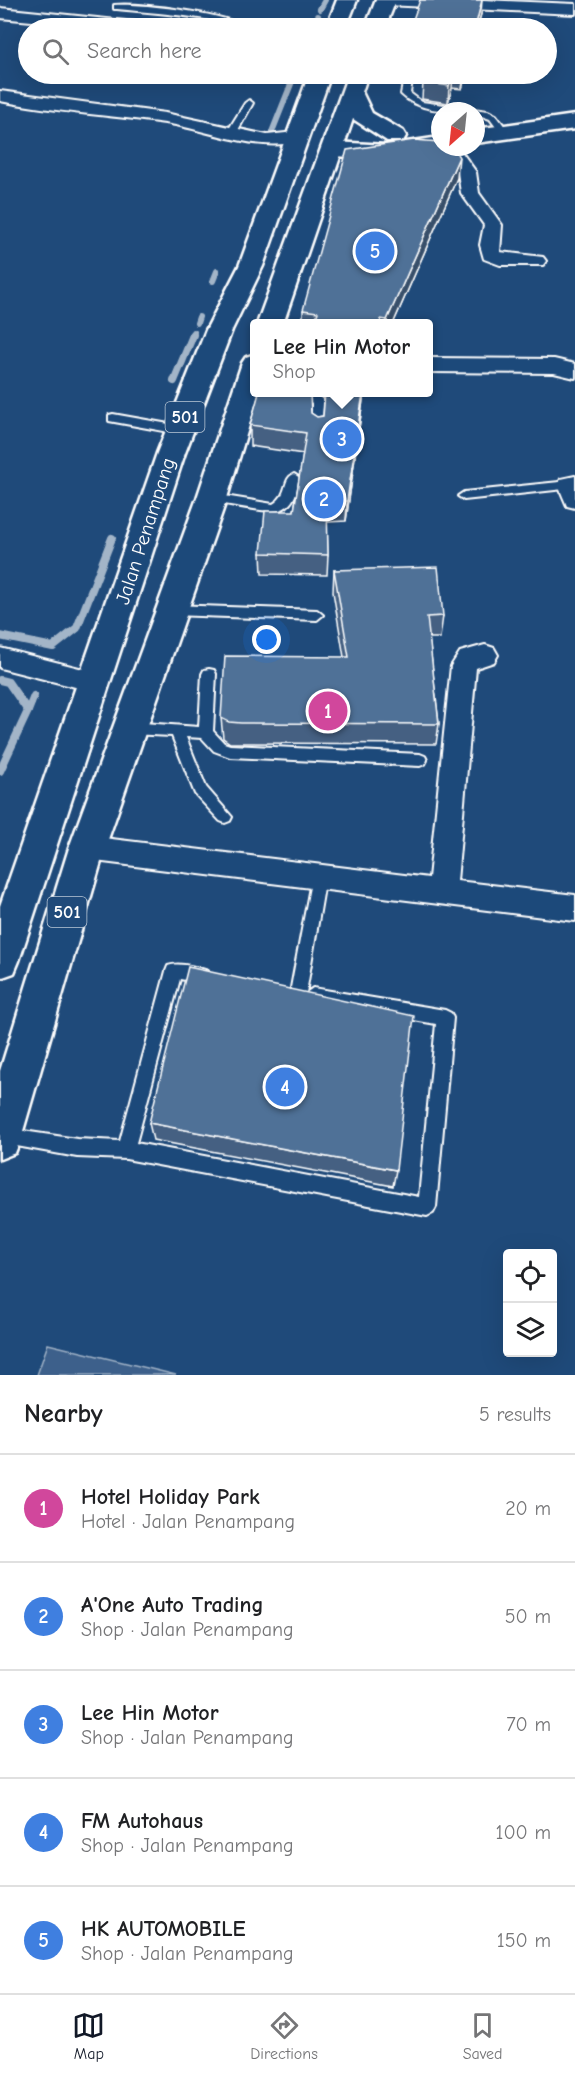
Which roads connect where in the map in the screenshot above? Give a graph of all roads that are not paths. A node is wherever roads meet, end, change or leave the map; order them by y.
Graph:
1 (347, 0) edge
2 (386, 0) edge
3 (117, 7) dead end
4 (575, 9) edge
5 (0, 13) edge
6 (49, 18) edge
7 (214, 18) edge
8 (340, 18) edge
9 (379, 18) edge
10 (316, 84) edge
11 (355, 84) edge
12 (355, 84) edge
13 (408, 84) edge
14 (0, 96) edge
15 (249, 103) dead end
16 (575, 122) edge
17 (299, 129) junction
18 (232, 132) junction
19 (504, 132) junction
20 (485, 135) edge
21 (431, 138) edge
22 (332, 143) junction
23 (431, 145) edge
24 (390, 149) junction
25 (455, 156) edge
26 (281, 176) junction
27 (536, 261) dead end
28 (272, 319) edge
29 (433, 365) edge
30 (575, 371) edge
31 (250, 381) edge
32 (311, 397) edge
33 (113, 418) dead end
34 (180, 430) junction
35 (318, 432) edge
36 (294, 478) dead end
37 (573, 490) edge
38 (464, 496) dead end
39 (212, 498) junction
40 (172, 610) junction
41 (317, 615) dead end
42 (485, 655) dead end
43 (0, 658) edge
44 (209, 674) dead end
45 (95, 682) junction
46 (128, 728) junction
47 (177, 731) junction
48 (206, 733) junction
49 (420, 760) dead end
50 (225, 817) dead end
51 (87, 848) junction
52 (319, 876) junction
53 (442, 892) junction
54 (575, 908) edge
55 (0, 961) edge
56 (219, 979) edge
57 (0, 1137) edge
58 (126, 1150) junction

1 - 8 main road
2 - 4 street
2 - 9 main road
3 - 7 lane
5 - 6 street
10 - 17 main road, Jalan Penampang / 501
11 - 22 main road
12 - 24 main road
13 - 19 lane
14 - 18 street
15 - 18 lane
16 - 19 main road
17 - 18 street
17 - 22 main road
17 - 26 main road, Jalan Penampang / 501
19 - 20 main road
21 - 24 main road
22 - 24 main road
22 - 26 main road
22 - 28 main road
23 - 24 main road
25 - 27 street
26 - 34 main road, Jalan Penampang / 501
29 - 30 street
31 - 39 main road, 501
32 - 35 lane
33 - 34 lane
34 - 45 main road, Jalan Penampang / 501
36 - 39 lane
37 - 38 lane
39 - 40 main road, 501
40 - 41 lane
40 - 46 main road, 501
42 - 53 street
43 - 45 street
44 - 48 lane
45 - 55 main road, Jalan Penampang / 501
46 - 47 lane
46 - 51 main road, 501
47 - 48 lane
47 - 50 lane
48 - 49 lane
51 - 52 street
51 - 57 main road, 501
52 - 53 street
52 - 58 lane
53 - 54 street
56 - 58 lane
57 - 58 lane

